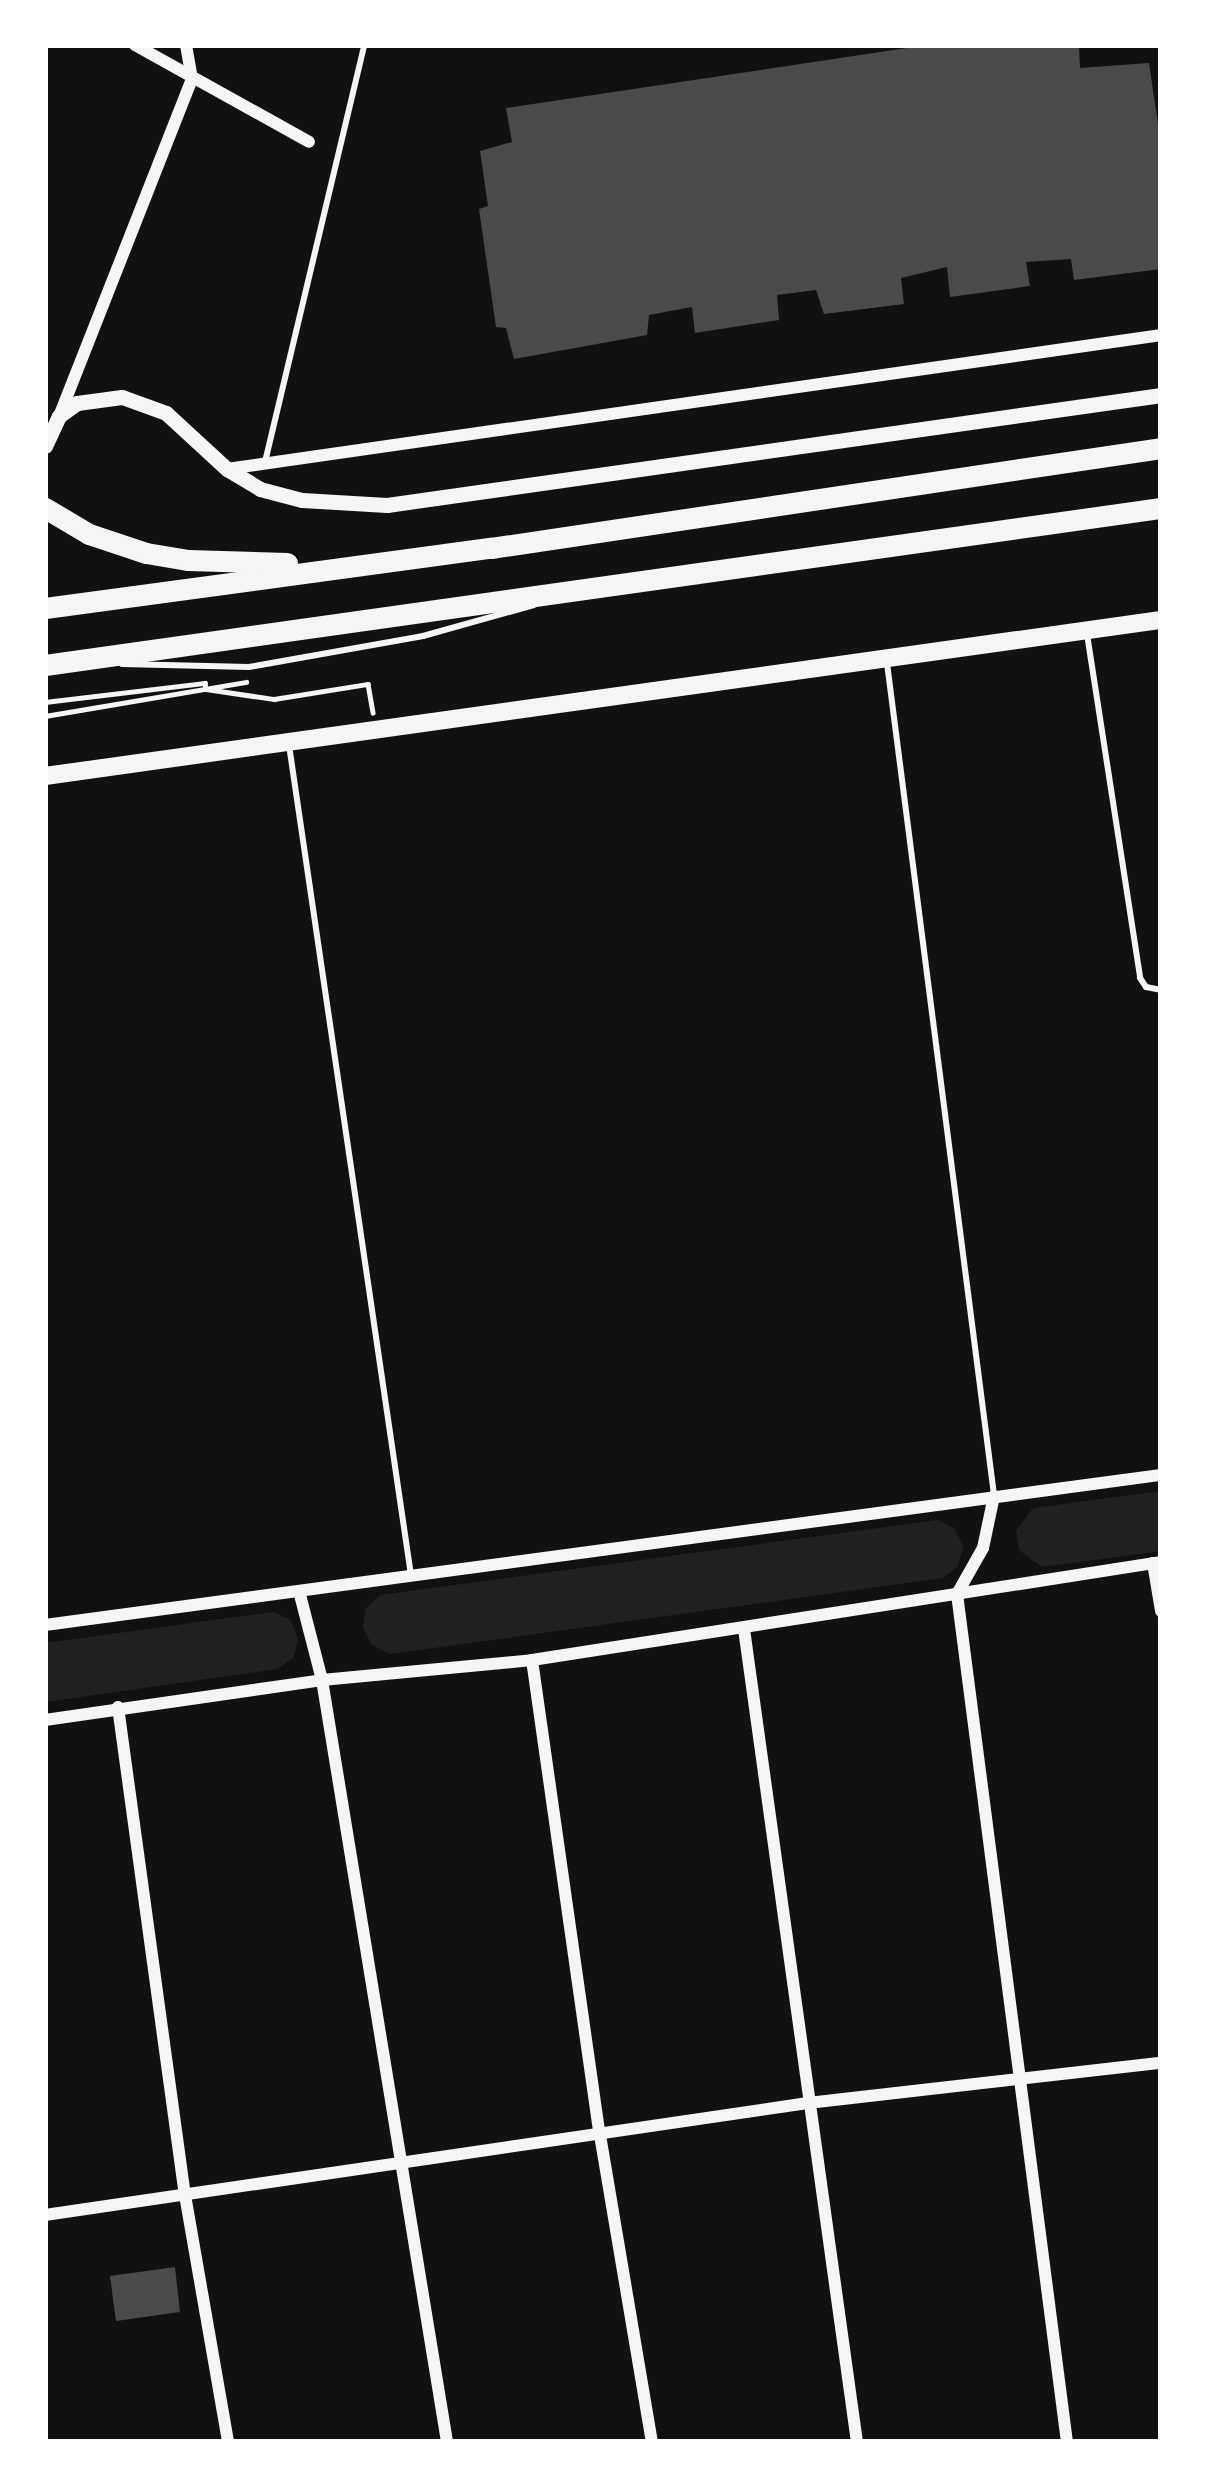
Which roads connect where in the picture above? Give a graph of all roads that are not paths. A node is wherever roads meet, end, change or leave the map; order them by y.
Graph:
1 (135, 45) edge
2 (186, 45) edge
3 (364, 45) edge
4 (192, 79) junction
5 (308, 142) dead end
6 (1161, 335) edge
7 (1161, 395) edge
8 (59, 416) junction
9 (45, 446) edge
10 (1161, 448) edge
11 (265, 464) junction
12 (227, 469) junction
13 (45, 508) edge
14 (1161, 508) edge
15 (491, 548) junction
16 (45, 608) edge
17 (1161, 620) edge
18 (1086, 630) junction
19 (886, 660) junction
20 (45, 665) edge
21 (289, 742) junction
22 (45, 764) edge
23 (110, 766) junction
24 (45, 776) edge
25 (1161, 990) edge
26 (1161, 1475) edge
27 (994, 1496) junction
28 (1157, 1562) edge
29 (411, 1576) junction
30 (298, 1591) junction
31 (957, 1594) junction
32 (1161, 1611) edge
33 (45, 1625) edge
34 (744, 1629) junction
35 (532, 1660) junction
36 (322, 1680) junction
37 (118, 1707) junction
38 (45, 1720) edge
39 (1161, 2062) edge
40 (1018, 2076) junction
41 (808, 2103) junction
42 (600, 2135) junction
43 (397, 2162) junction
44 (184, 2195) junction
45 (45, 2215) edge
46 (228, 2442) edge
47 (447, 2442) edge
48 (652, 2442) edge
49 (857, 2442) edge
50 (1067, 2442) edge

1 - 4 street
2 - 4 street
3 - 11 lane
4 - 5 street
4 - 8 street
6 - 11 street
7 - 12 street
8 - 9 street
8 - 12 street
10 - 15 highway
11 - 12 street
13 - 15 highway
14 - 20 highway
15 - 16 highway
17 - 18 main road
18 - 19 main road
18 - 25 lane
19 - 21 main road
19 - 27 lane
21 - 23 main road
21 - 29 lane
22 - 23 main road
23 - 24 main road
26 - 27 street
27 - 29 street
27 - 31 street
28 - 31 street
28 - 32 street
29 - 30 street
30 - 33 street
30 - 36 street
31 - 34 street
31 - 40 street
34 - 35 street
34 - 41 street
35 - 36 street
35 - 42 street
36 - 37 street
36 - 43 street
37 - 38 street
37 - 44 street
39 - 40 street
40 - 41 street
40 - 50 street
41 - 42 street
41 - 49 street
42 - 43 street
42 - 48 street
43 - 44 street
43 - 47 street
44 - 45 street
44 - 46 street

